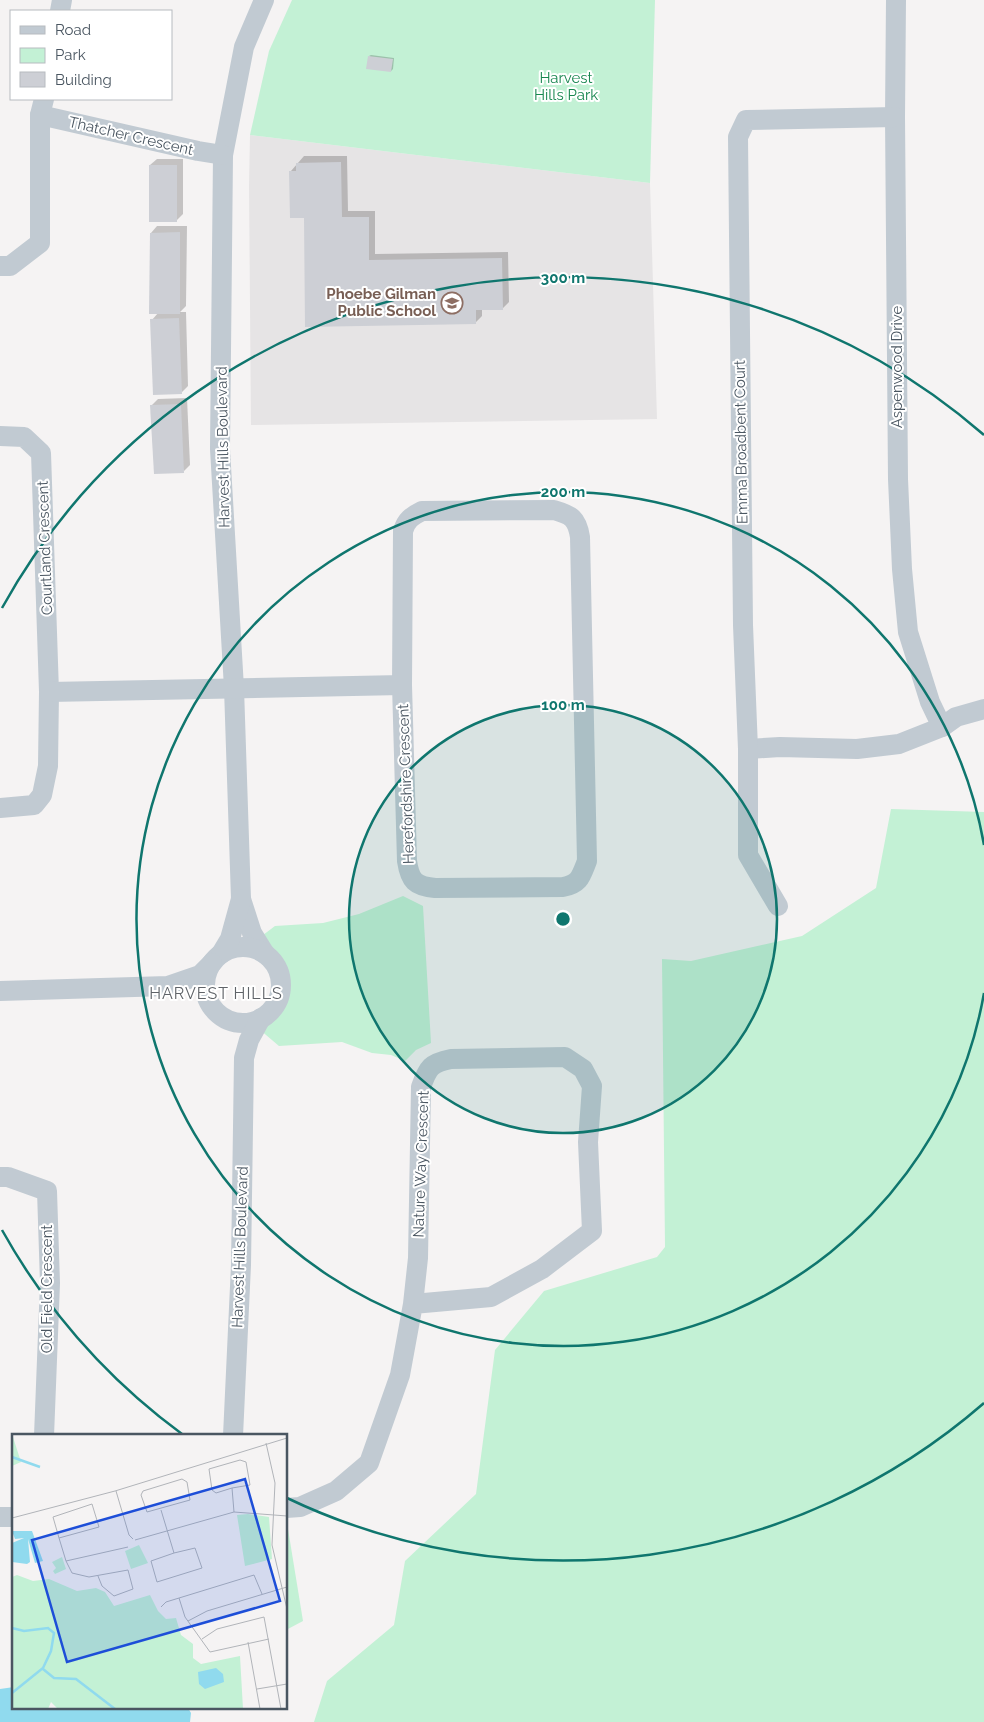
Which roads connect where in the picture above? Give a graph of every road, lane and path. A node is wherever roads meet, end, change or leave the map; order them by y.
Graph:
1 (264, 0) edge
2 (896, 0) edge
3 (42, 107) edge
4 (895, 117) junction
5 (223, 155) junction
6 (0, 266) edge
7 (0, 436) edge
8 (402, 685) junction
9 (234, 688) junction
10 (50, 692) junction
11 (984, 709) edge
12 (942, 727) junction
13 (748, 749) junction
14 (0, 808) edge
15 (241, 899) junction
16 (778, 906) dead end
17 (265, 954) junction
18 (217, 958) junction
19 (168, 986) junction
20 (0, 991) edge
21 (218, 1013) junction
22 (261, 1018) junction
23 (244, 1058) junction
24 (0, 1177) edge
25 (413, 1304) junction
26 (44, 1434) edge
27 (233, 1434) edge
28 (288, 1508) edge

1 - 5 street, Harvest Hills Boulevard
2 - 4 street, Aspenwood Drive
3 - 5 street, Thatcher Crescent
3 - 6 street, Thatcher Crescent
4 - 12 street, Aspenwood Drive
4 - 13 street, Emma Broadbent Court
5 - 9 street, Harvest Hills Boulevard
7 - 10 street, Courtland Crescent
8 - 8 street, Herefordshire Crescent
8 - 9 street, Herefordshire Crescent
9 - 10 street
9 - 15 street, Harvest Hills Boulevard
10 - 14 street, Courtland Crescent
11 - 12 street
12 - 13 street
13 - 16 street, Emma Broadbent Court
15 - 17 street, Harvest Hills Boulevard
15 - 18 street, Harvest Hills Boulevard
17 - 18 street
17 - 22 street
18 - 19 street
18 - 21 street
19 - 20 street
19 - 21 street
21 - 22 street
21 - 23 street, Harvest Hills Boulevard
22 - 23 street, Harvest Hills Boulevard
23 - 27 street, Harvest Hills Boulevard
24 - 26 street, Old Field Crescent
25 - 25 street, Nature Way Crescent
25 - 28 street, Nature Way Crescent

